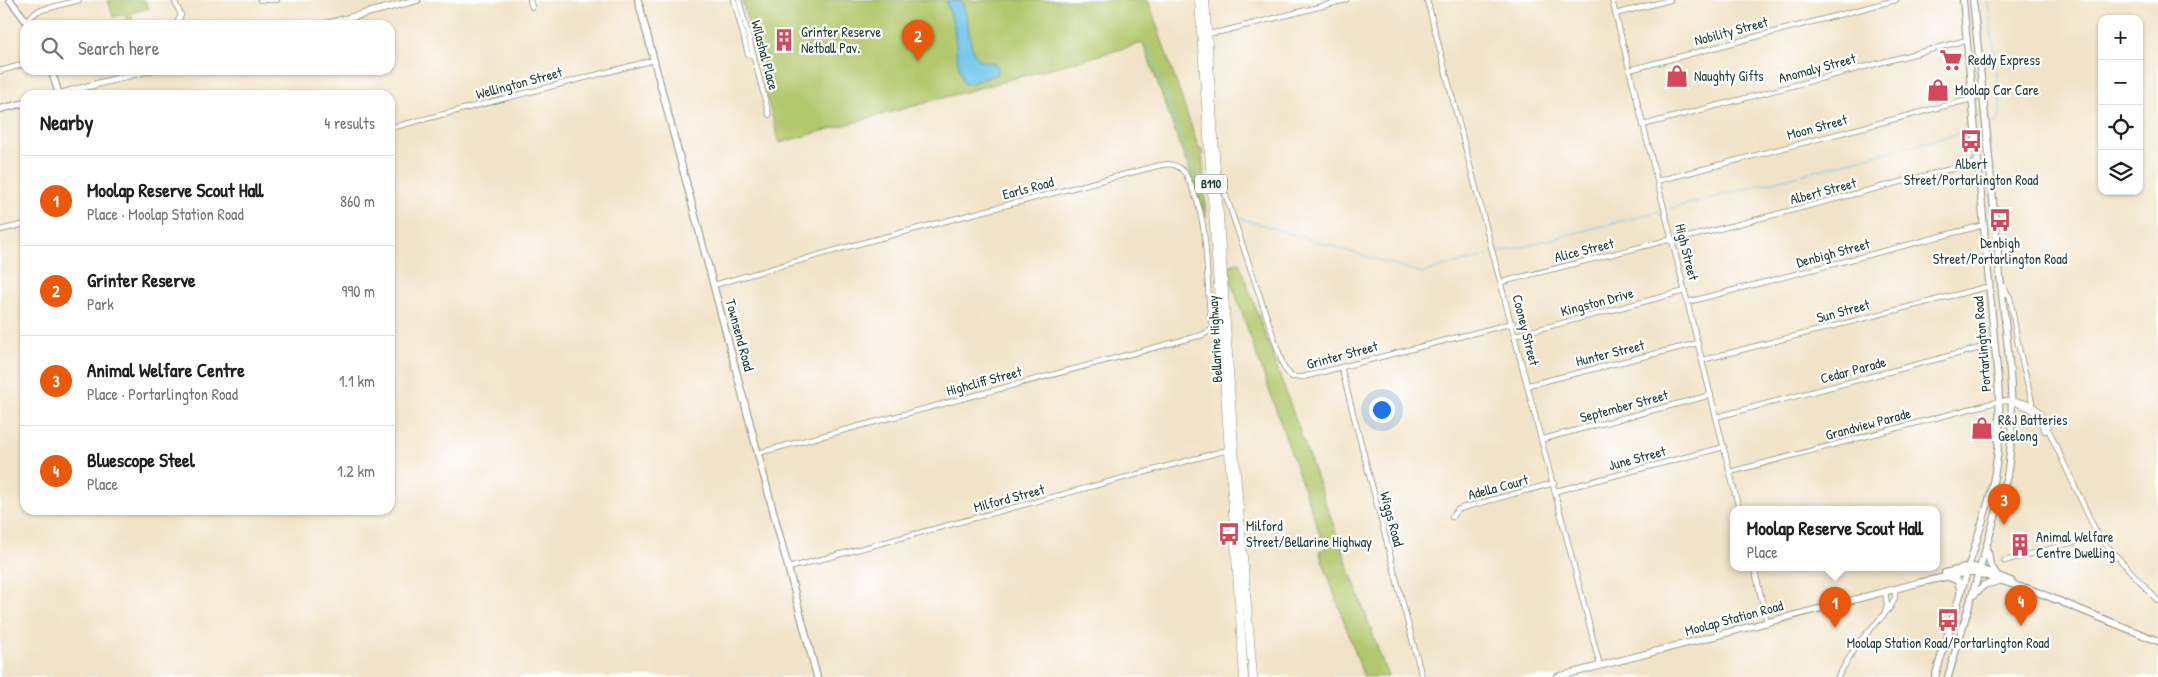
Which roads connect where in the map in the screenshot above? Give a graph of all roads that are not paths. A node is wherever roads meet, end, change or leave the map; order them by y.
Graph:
1 (10, 0) edge
2 (79, 0) edge
3 (174, 0) edge
4 (260, 0) edge
5 (277, 0) edge
6 (418, 0) edge
7 (530, 0) edge
8 (638, 0) edge
9 (734, 0) edge
10 (739, 0) edge
11 (1198, 0) edge
12 (1205, 0) edge
13 (1346, 0) edge
14 (1427, 0) edge
15 (1612, 0) edge
16 (1670, 0) edge
17 (1896, 0) edge
18 (1963, 0) edge
19 (1973, 0) edge
20 (395, 3) edge
21 (532, 7) dead end
22 (1615, 14) junction
23 (25, 20) edge
24 (31, 20) edge
25 (179, 20) edge
26 (339, 20) edge
27 (1206, 36) junction
28 (1967, 40) junction
29 (754, 56) junction
30 (654, 60) junction
31 (20, 65) edge
32 (1629, 70) junction
33 (0, 71) edge
34 (52, 75) edge
35 (131, 75) edge
36 (56, 90) edge
37 (76, 90) edge
38 (1983, 96) junction
39 (1972, 98) junction
40 (20, 104) edge
41 (0, 109) edge
42 (769, 115) dead end
43 (1643, 125) junction
44 (395, 127) edge
45 (1978, 162) junction
46 (1217, 168) junction
47 (1657, 181) junction
48 (1211, 187) junction
49 (1219, 199) junction
50 (1230, 210) junction
51 (20, 225) edge
52 (1984, 225) junction
53 (0, 230) edge
54 (1672, 240) junction
55 (1502, 282) junction
56 (2001, 284) junction
57 (714, 285) junction
58 (1990, 286) junction
59 (1685, 291) junction
60 (1688, 302) junction
61 (1513, 323) junction
62 (1220, 330) junction
63 (1516, 335) junction
64 (1698, 343) junction
65 (1995, 344) junction
66 (1702, 360) junction
67 (1341, 367) junction
68 (1528, 385) junction
69 (1711, 395) junction
70 (2000, 402) junction
71 (2012, 402) junction
72 (2031, 407) junction
73 (1716, 417) junction
74 (1542, 439) junction
75 (1724, 447) junction
76 (1231, 449) junction
77 (758, 453) junction
78 (1730, 472) junction
79 (1554, 483) junction
80 (1556, 491) junction
81 (1738, 506) edge
82 (1452, 517) dead end
83 (2098, 536) junction
84 (1988, 543) junction
85 (2004, 561) dead end
86 (789, 568) junction
87 (1968, 569) junction
88 (1755, 571) edge
89 (1980, 571) junction
90 (1948, 577) junction
91 (1998, 578) junction
92 (1918, 583) junction
93 (1895, 588) junction
94 (1885, 591) junction
95 (1961, 594) junction
96 (1972, 597) junction
97 (2158, 601) edge
98 (1884, 613) junction
99 (1768, 622) junction
100 (2158, 641) edge
101 (1600, 666) junction
102 (817, 677) edge
103 (1244, 677) edge
104 (1253, 677) edge
105 (1422, 677) edge
106 (1557, 677) edge
107 (1838, 677) edge
108 (1935, 677) edge
109 (1948, 677) edge

1 - 23 street
2 - 24 street
3 - 25 street
4 - 5 street
6 - 20 street
7 - 21 street
8 - 30 street, Townsend Road
9 - 29 street
10 - 29 street, Wilashal Place
11 - 27 highway, Bellarine Highway / B110
12 - 27 highway, Bellarine Highway / B110
13 - 27 street
14 - 55 street, Cooney Street
15 - 22 street, High Street
16 - 22 street
17 - 32 street, Nobility Street
18 - 28 street, Portarlington Road
19 - 38 street, Portarlington Road
20 - 26 street
22 - 32 street, High Street
27 - 46 highway, Bellarine Highway / B110
27 - 48 highway, Bellarine Highway / B110
28 - 39 street, Portarlington Road
28 - 43 street, Anomaly Street
29 - 42 street, Wilashal Place
30 - 44 street, Wellington Street
30 - 57 street, Townsend Road
31 - 33 street
32 - 43 street, High Street
34 - 36 street
35 - 37 street
38 - 39 street, Moon Street
38 - 56 street, Portarlington Road
39 - 45 street, Portarlington Road
39 - 47 street, Moon Street
40 - 41 street
43 - 47 street, High Street
45 - 52 street, Portarlington Road
45 - 54 street, Albert Street
46 - 49 highway, Bellarine Highway / B110
46 - 50 street, Grinter Street
47 - 54 street, High Street
48 - 49 highway
48 - 62 highway, Bellarine Highway / B110
49 - 50 street, Grinter Street
49 - 62 highway, Bellarine Highway / B110
50 - 67 street, Grinter Street
51 - 53 street
52 - 58 street, Portarlington Road
52 - 60 street, Denbigh Street
54 - 55 street, Alice Street
54 - 59 street, High Street
55 - 61 street, Cooney Street
56 - 71 street, Portarlington Road
56 - 72 street
57 - 62 street, Earls Road
57 - 77 street, Townsend Road
58 - 65 street, Portarlington Road
58 - 66 street, Sun Street
59 - 60 street, High Street
59 - 63 street, Kingston Drive
60 - 64 street, High Street
61 - 63 street, Cooney Street
61 - 67 street, Grinter Street
62 - 76 highway, Bellarine Highway / B110
62 - 77 street, Highcliff Street
63 - 68 street, Cooney Street
64 - 66 street, High Street
64 - 68 street, Hunter Street
65 - 70 street, Portarlington Road
65 - 73 street, Cedar Parade
66 - 69 street, High Street
67 - 105 street, Wiggs Road
68 - 74 street, Cooney Street
69 - 73 street, High Street
69 - 74 street, September Street
70 - 71 street, Grandview Parade
70 - 78 street, Grandview Parade
70 - 87 street, Portarlington Road
71 - 72 street, Grandview Parade
71 - 84 street, Portarlington Road
72 - 83 street
73 - 75 street, High Street
74 - 79 street, Cooney Street
75 - 78 street, High Street
75 - 80 street, June Street
76 - 86 street, Milford Street
76 - 103 highway, Bellarine Highway / B110
76 - 104 highway, Bellarine Highway / B110
77 - 86 street, Townsend Road
78 - 81 street, High Street
79 - 80 street, Cooney Street
79 - 82 street, Adella Court
80 - 101 street, Cooney Street
83 - 85 street
83 - 97 street
84 - 89 street, Portarlington Road
84 - 91 street
86 - 102 street, Townsend Road
87 - 89 street
87 - 90 street, Moolap Station Road
87 - 92 street, Moolap Station Road
87 - 95 street, Portarlington Road
88 - 99 street
89 - 91 street
89 - 96 street, Portarlington Road
90 - 92 street, Moolap Station Road
90 - 95 street
91 - 96 street
91 - 100 street
92 - 93 street, Moolap Station Road
93 - 94 street, Moolap Station Road
93 - 98 street
94 - 98 street
94 - 99 street, Moolap Station Road
95 - 108 street, Portarlington Road
96 - 109 street, Portarlington Road
98 - 107 street
99 - 101 street, Moolap Station Road
101 - 106 street, Moolap Station Road

